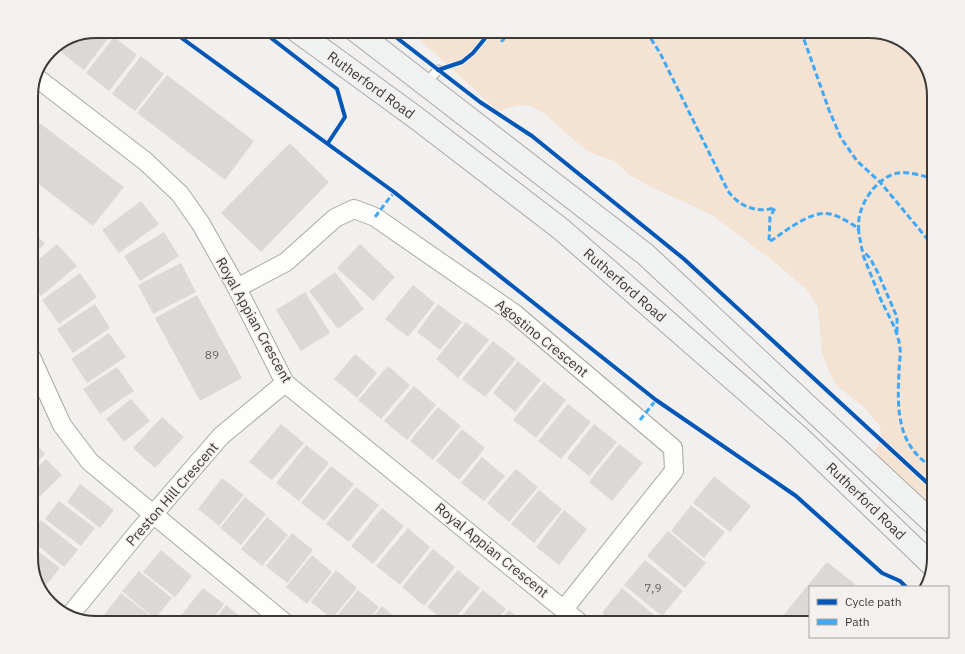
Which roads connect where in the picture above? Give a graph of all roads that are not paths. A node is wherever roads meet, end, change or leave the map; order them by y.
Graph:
1 (307, 38) edge
2 (367, 38) edge
3 (40, 80) edge
4 (237, 288) junction
5 (38, 372) edge
6 (285, 383) junction
7 (153, 514) junction
8 (927, 517) edge
9 (927, 560) edge
10 (564, 609) junction
11 (73, 611) edge
12 (277, 616) edge
13 (572, 616) edge

1 - 9 main road, Rutherford Road
2 - 8 main road, Rutherford Road
3 - 4 street, Royal Appian Crescent
4 - 6 street, Royal Appian Crescent
4 - 10 street, Agostino Crescent
5 - 7 street
6 - 7 street, Preston Hill Crescent
6 - 10 street, Royal Appian Crescent
7 - 11 street, Preston Hill Crescent
7 - 12 street
10 - 13 street, Royal Appian Crescent

